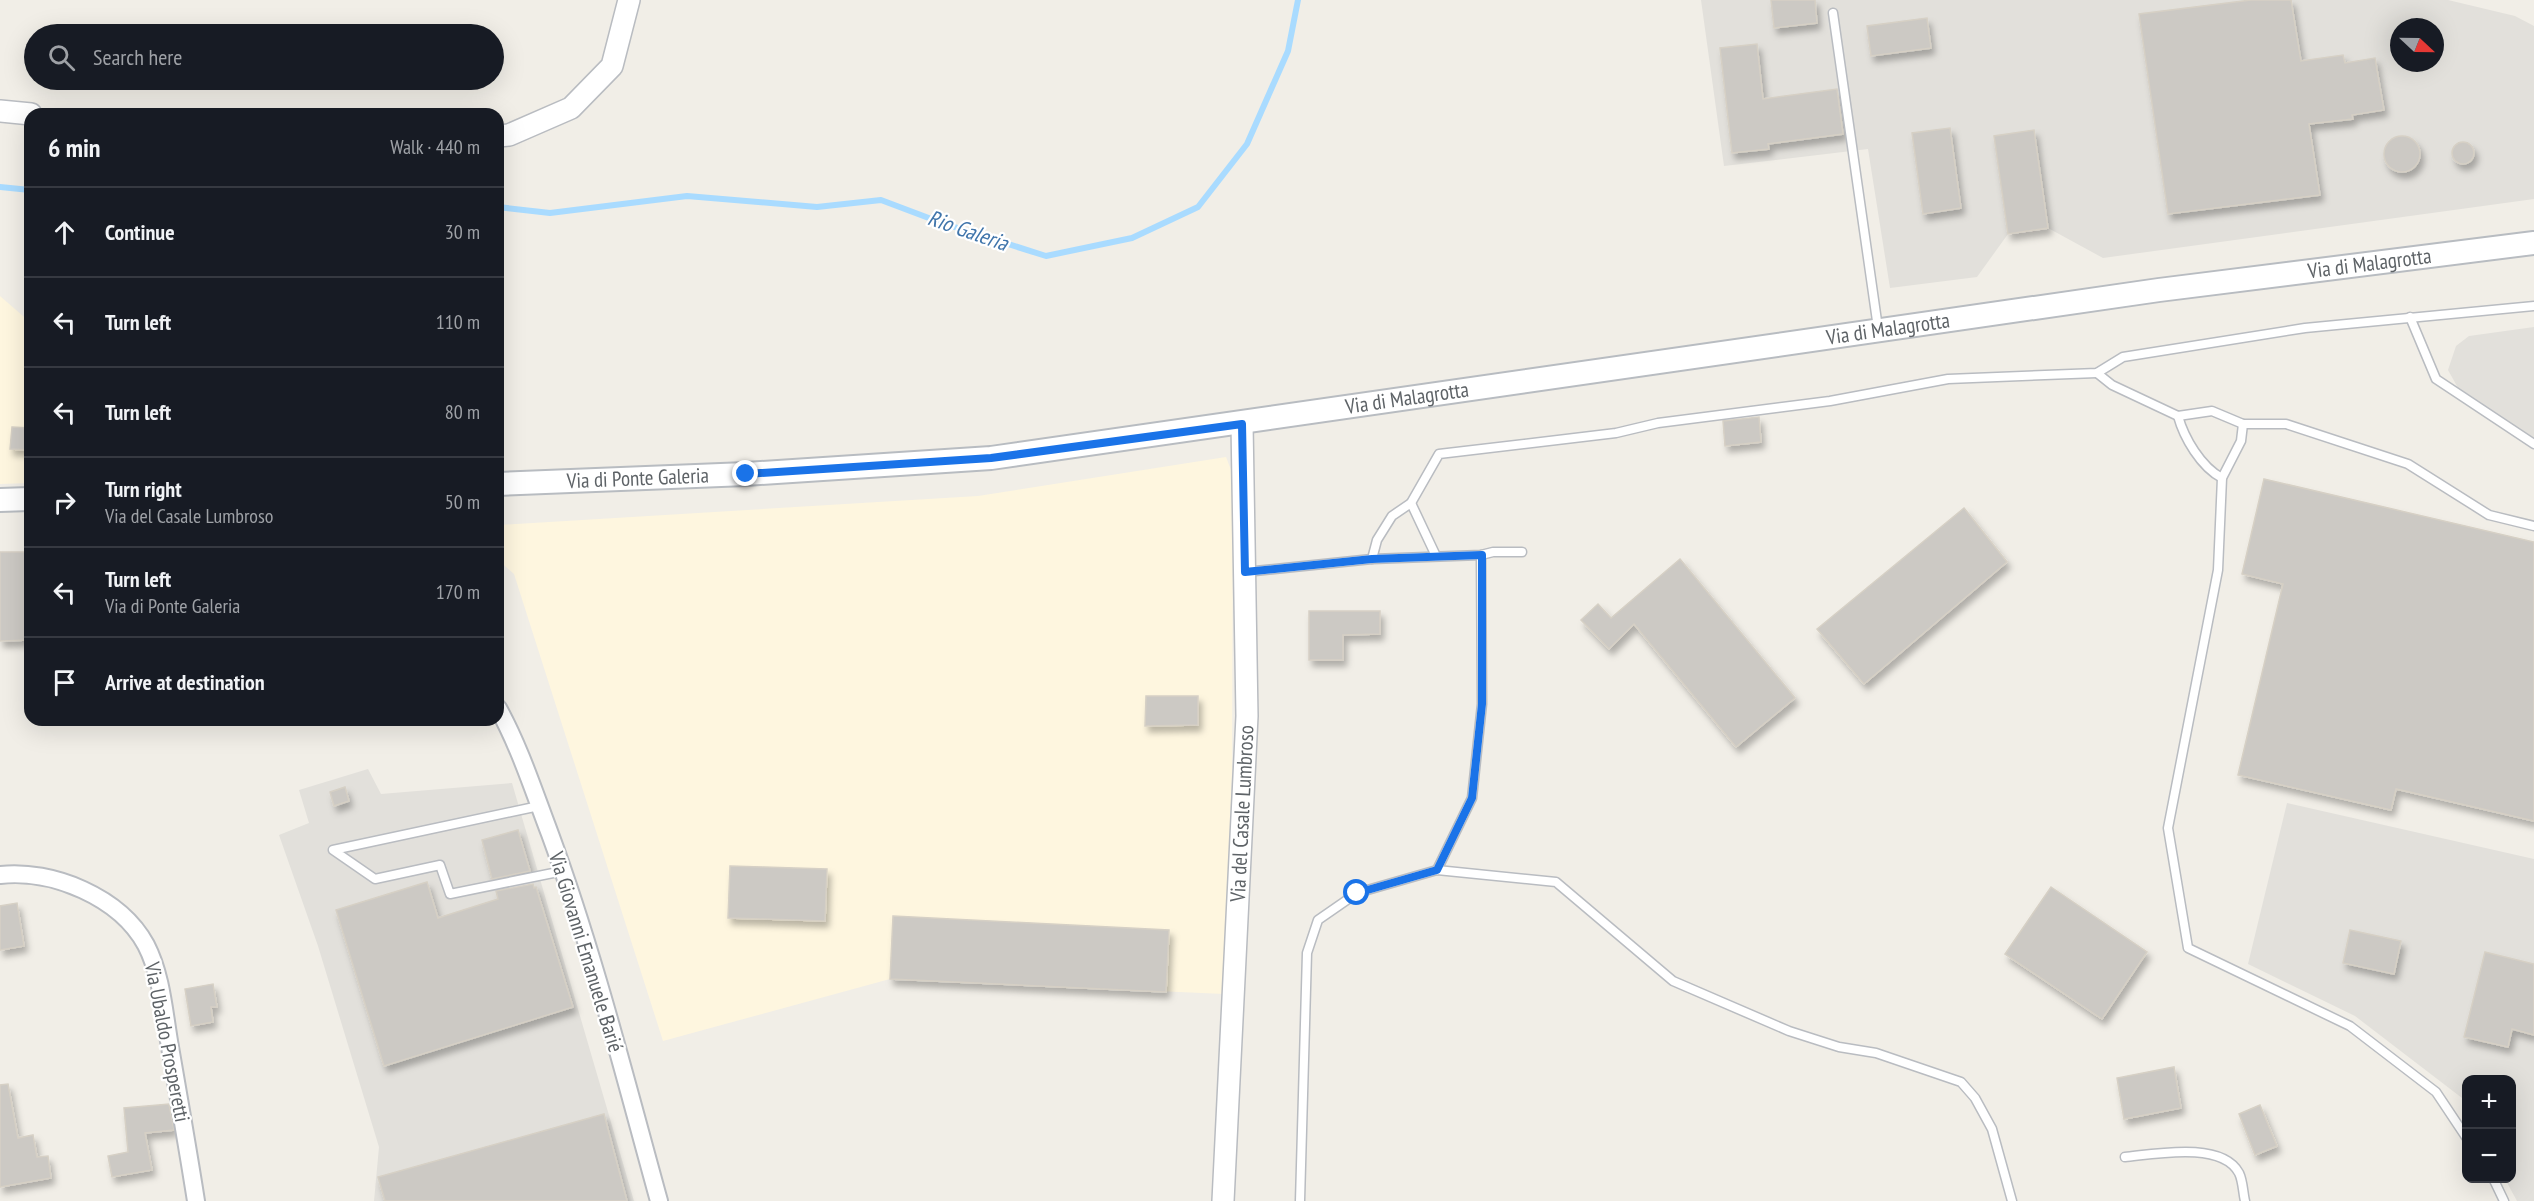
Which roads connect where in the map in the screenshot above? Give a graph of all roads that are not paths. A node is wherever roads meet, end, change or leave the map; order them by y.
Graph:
1 (629, 0) edge
2 (1833, 14) dead end
3 (0, 111) edge
4 (24, 113) edge
5 (504, 135) edge
6 (2534, 243) edge
7 (2534, 306) edge
8 (2410, 317) junction
9 (1878, 330) junction
10 (2097, 373) junction
11 (2178, 416) junction
12 (1242, 424) junction
13 (2243, 424) junction
14 (2534, 444) edge
15 (2222, 478) junction
16 (504, 484) edge
17 (24, 499) edge
18 (0, 500) edge
19 (1411, 503) junction
20 (2534, 526) edge
21 (1522, 552) dead end
22 (1482, 555) junction
23 (1436, 556) junction
24 (1372, 559) junction
25 (1245, 572) junction
26 (504, 721) edge
27 (540, 806) junction
28 (1437, 870) junction
29 (563, 871) junction
30 (0, 875) edge
31 (2462, 1131) edge
32 (2125, 1158) dead end
33 (2495, 1183) edge
34 (196, 1201) edge
35 (660, 1201) edge
36 (1223, 1201) edge
37 (1300, 1201) edge
38 (2012, 1201) edge
39 (2245, 1201) edge
40 (2504, 1201) edge

1 - 5 street
2 - 9 lane
3 - 4 street
6 - 9 main road, Via di Malagrotta
7 - 8 lane
8 - 10 lane
8 - 14 lane
9 - 12 main road, Via di Malagrotta
10 - 11 lane
10 - 19 lane
11 - 13 lane
11 - 15 lane
12 - 16 main road, Via di Ponte Galeria
12 - 25 street, Via del Casale Lumbroso
13 - 15 lane
13 - 20 lane
15 - 31 lane
17 - 18 main road
19 - 23 lane
19 - 24 lane
21 - 22 lane
22 - 23 lane
22 - 28 lane
23 - 24 lane
24 - 25 lane
25 - 36 street, Via del Casale Lumbroso
26 - 27 street, Via Giovanni Emanuele Barié
27 - 29 street, Via Giovanni Emanuele Barié
27 - 29 lane
28 - 37 lane
28 - 38 lane
29 - 35 street, Via Giovanni Emanuele Barié
30 - 34 street, Via Ubaldo Prosperetti
32 - 39 lane
33 - 40 lane

